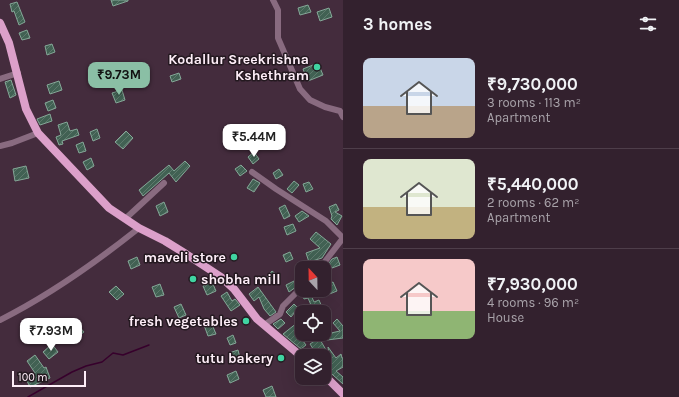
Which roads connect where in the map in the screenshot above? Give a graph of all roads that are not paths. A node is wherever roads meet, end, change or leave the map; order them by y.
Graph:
1 (273, 0) edge
2 (0, 23) edge
3 (18, 73) junction
4 (0, 79) edge
5 (343, 117) edge
6 (38, 133) junction
7 (0, 146) edge
8 (252, 172) dead end
9 (164, 183) dead end
10 (125, 219) junction
11 (139, 228) junction
12 (343, 238) edge
13 (325, 261) edge
14 (295, 294) edge
15 (0, 320) edge
16 (264, 325) junction
17 (295, 351) edge
18 (331, 382) edge
19 (343, 394) edge

1 - 5 street
2 - 3 main road
3 - 4 street
3 - 6 main road
6 - 7 street
6 - 10 main road
8 - 12 street
9 - 10 street
10 - 11 main road
11 - 15 street
11 - 16 main road
12 - 13 street
14 - 16 street
16 - 17 main road
18 - 19 main road

